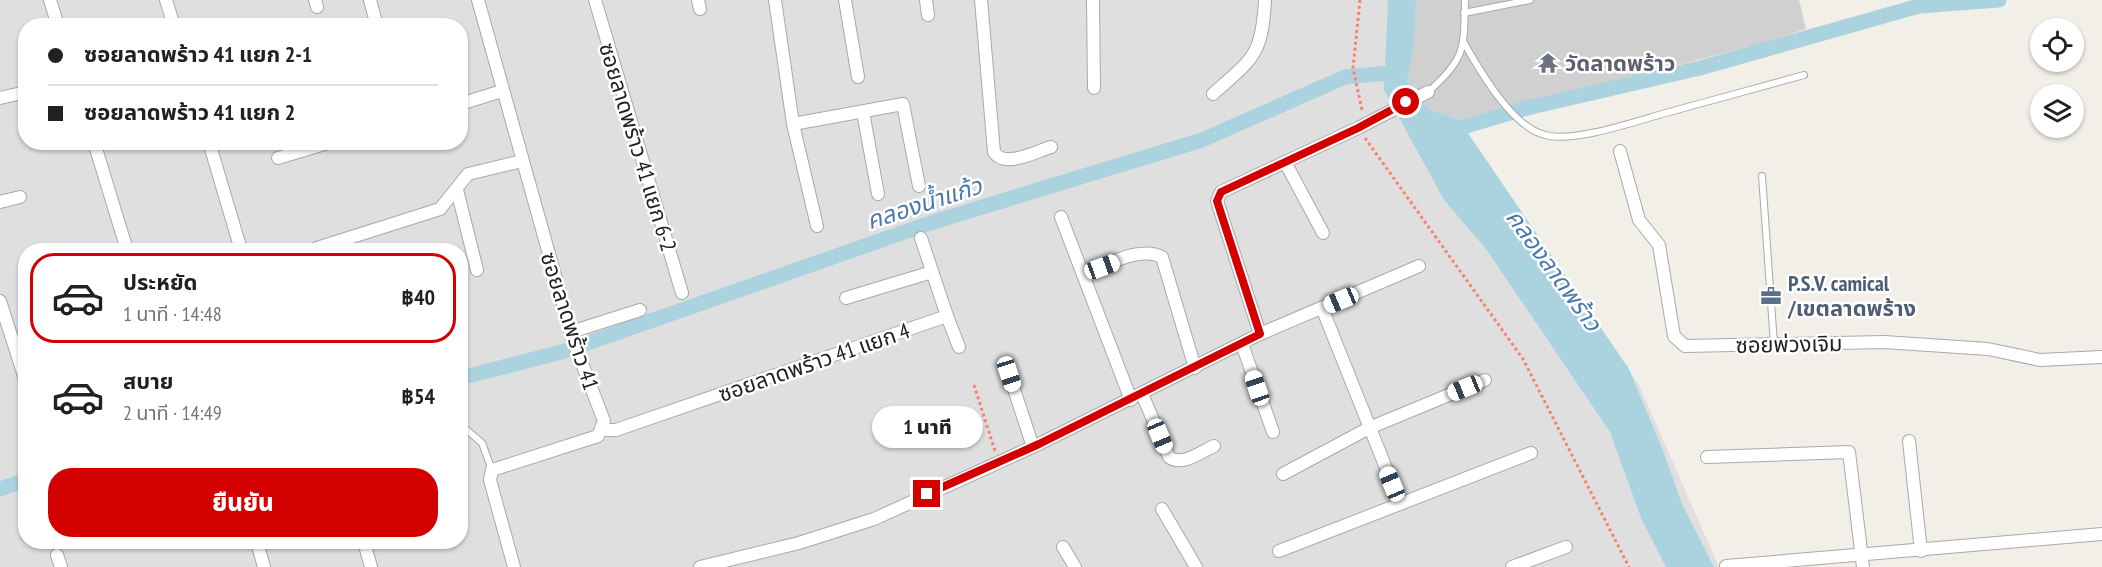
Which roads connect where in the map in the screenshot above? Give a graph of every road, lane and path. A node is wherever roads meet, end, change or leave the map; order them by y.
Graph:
1 (50, 0) edge
2 (166, 0) edge
3 (370, 0) edge
4 (478, 0) edge
5 (595, 0) edge
6 (775, 0) edge
7 (845, 0) edge
8 (926, 0) edge
9 (981, 0) edge
10 (1093, 0) edge
11 (1265, 0) edge
12 (1360, 0) edge
13 (1465, 0) edge
14 (1530, 0) edge
15 (1464, 13) junction
16 (928, 15) dead end
17 (56, 18) edge
18 (172, 18) edge
19 (375, 18) edge
20 (1464, 44) junction
21 (1804, 75) dead end
22 (858, 77) dead end
23 (1094, 88) dead end
24 (502, 91) junction
25 (1428, 92) joint
26 (18, 94) edge
27 (1213, 94) dead end
28 (0, 98) edge
29 (468, 102) edge
30 (863, 112) junction
31 (793, 124) junction
32 (1358, 128) junction
33 (1051, 147) dead end
34 (96, 150) edge
35 (211, 150) edge
36 (304, 150) edge
37 (1620, 151) dead end
38 (278, 158) dead end
39 (522, 161) junction
40 (1284, 162) junction
41 (1762, 176) dead end
42 (919, 186) dead end
43 (457, 190) junction
44 (878, 194) dead end
45 (20, 197) dead end
46 (0, 202) edge
47 (1061, 217) dead end
48 (817, 226) dead end
49 (1323, 233) dead end
50 (921, 238) dead end
51 (125, 243) edge
52 (239, 243) edge
53 (348, 243) edge
54 (1419, 266) dead end
55 (477, 270) dead end
56 (932, 272) junction
57 (1083, 274) junction
58 (682, 293) dead end
59 (846, 298) dead end
60 (0, 301) edge
61 (1322, 308) junction
62 (640, 310) dead end
63 (947, 316) junction
64 (1260, 334) junction
65 (572, 336) junction
66 (1242, 344) junction
67 (1774, 344) junction
68 (959, 347) dead end
69 (18, 357) edge
70 (2102, 357) edge
71 (1195, 368) junction
72 (1009, 374) dead end
73 (1485, 380) dead end
74 (974, 385) dead end
75 (1137, 397) junction
76 (1369, 428) junction
77 (603, 430) junction
78 (468, 431) edge
79 (1273, 432) dead end
80 (1909, 441) dead end
81 (1214, 446) dead end
82 (1033, 447) junction
83 (1531, 453) dead end
84 (1707, 457) dead end
85 (998, 462) junction
86 (492, 470) junction
87 (1283, 474) dead end
88 (1400, 503) junction
89 (1162, 509) dead end
90 (2102, 534) edge
91 (1063, 547) dead end
92 (1566, 547) dead end
93 (258, 549) edge
94 (366, 549) edge
95 (1279, 551) dead end
96 (1921, 551) junction
97 (1863, 561) edge
98 (1726, 566) dead end
99 (264, 567) edge
100 (371, 567) edge
101 (514, 567) edge
102 (699, 567) edge
103 (1075, 567) edge
104 (1196, 567) edge
105 (1512, 567) edge
106 (1629, 567) edge

1 - 17 street
2 - 18 street
3 - 19 street
4 - 24 street, ซอยลาดพร้าว 41
5 - 58 street, ซอยลาดพร้าว 41 แยก 6-2
6 - 31 street
7 - 22 street
8 - 16 street
9 - 33 street
10 - 23 street
11 - 27 street
12 - 32 path
13 - 15 lane
14 - 15 lane
15 - 20 lane
20 - 21 lane
20 - 25 lane
24 - 29 street
24 - 39 street, ซอยลาดพร้าว 41
25 - 32 street
26 - 28 street
30 - 31 street
30 - 42 street
30 - 44 street
31 - 48 street
32 - 40 street
32 - 106 path
34 - 51 street
35 - 52 street
36 - 38 street
37 - 67 street, ซอยพ่วงเจิม
39 - 43 street
39 - 65 street, ซอยลาดพร้าว 41
40 - 49 street
40 - 64 street
41 - 67 lane
43 - 53 street
43 - 55 street
45 - 46 street
47 - 57 street
50 - 56 street
54 - 61 street
56 - 59 street
56 - 63 street
57 - 71 street
57 - 75 street
60 - 69 street
61 - 64 street
61 - 76 street
62 - 65 street
63 - 68 street
63 - 77 street, ซอยลาดพร้าว 41 แยก 4
64 - 66 street
65 - 77 street, ซอยลาดพร้าว 41
66 - 71 street
66 - 79 street
67 - 70 street, ซอยพ่วงเจิม
71 - 75 street
72 - 82 street
73 - 76 street
74 - 85 path
75 - 81 street
75 - 82 street
76 - 87 street
76 - 88 street
77 - 86 street
78 - 86 lane
80 - 96 street
82 - 85 street
83 - 88 street
84 - 97 street
85 - 102 street
86 - 101 street
88 - 95 street
89 - 104 street
90 - 96 street
91 - 103 street
92 - 105 street
93 - 99 street
94 - 100 street
96 - 97 street
97 - 98 street

